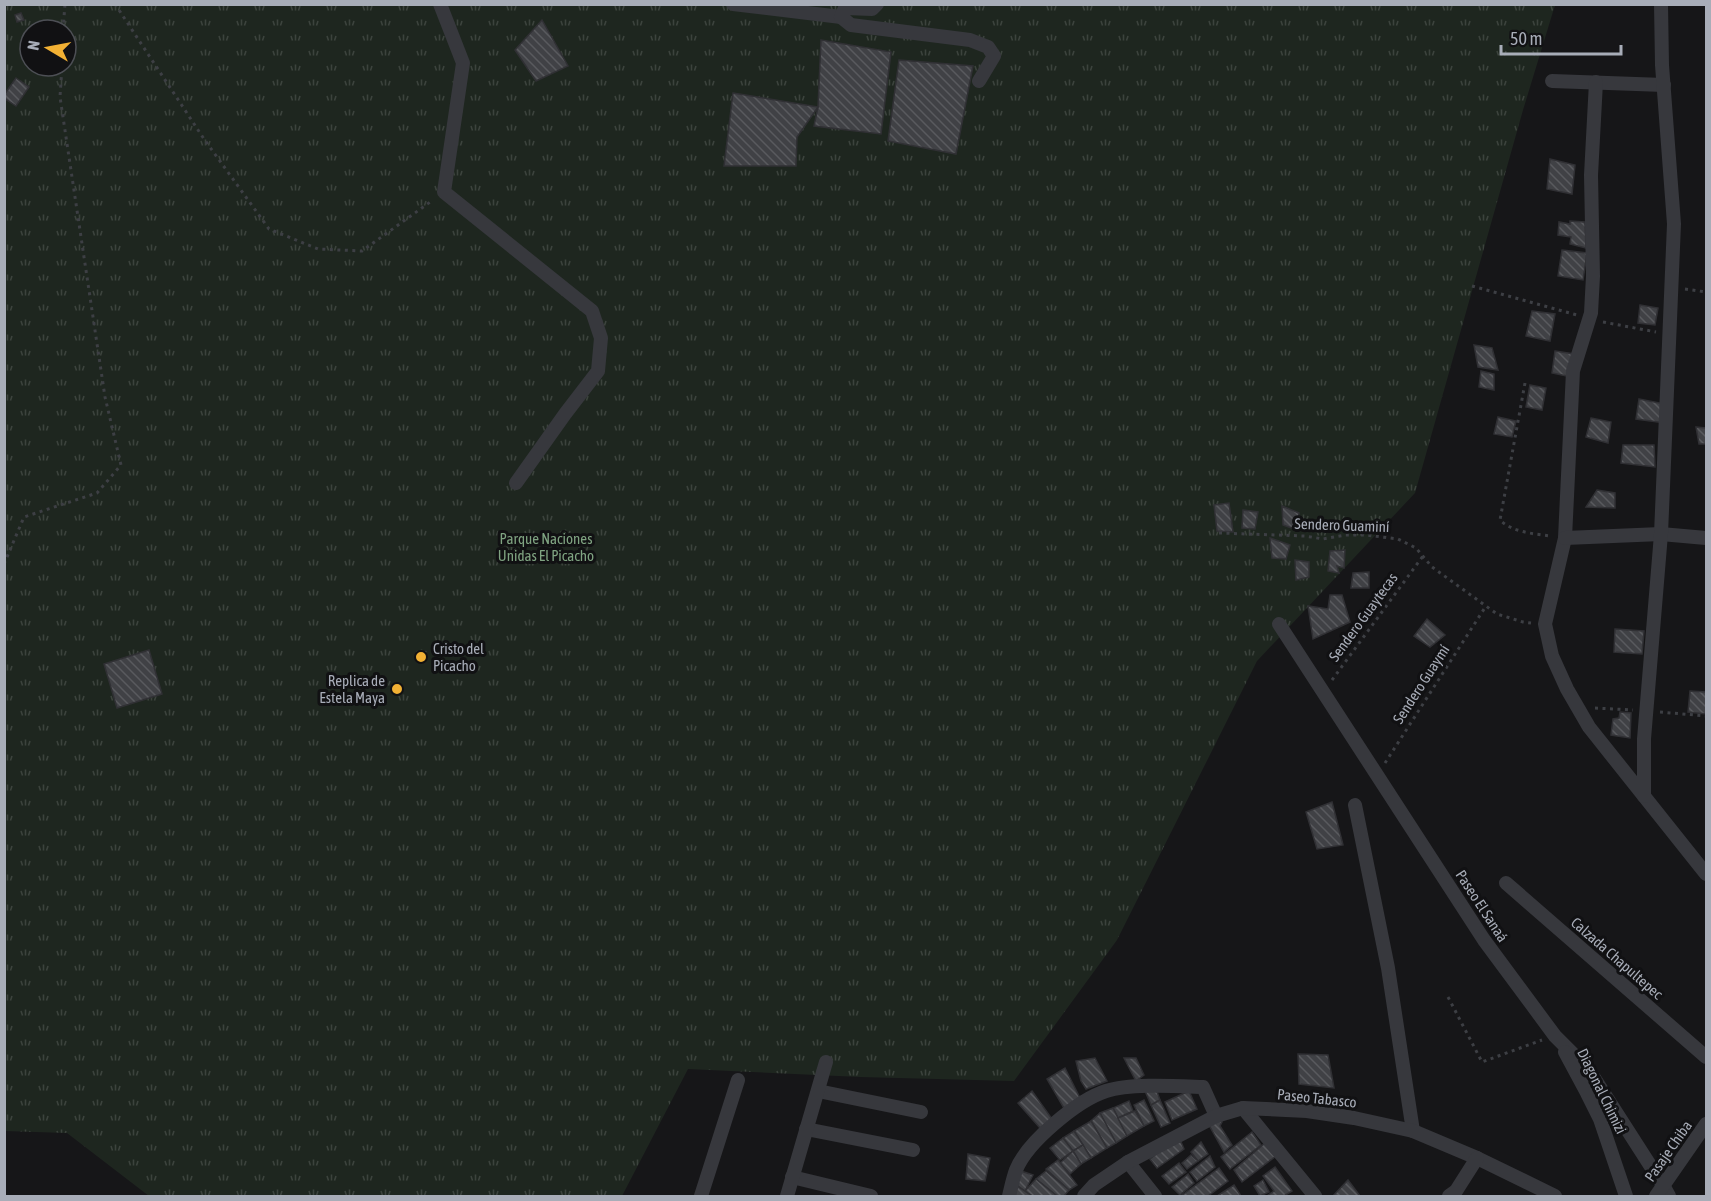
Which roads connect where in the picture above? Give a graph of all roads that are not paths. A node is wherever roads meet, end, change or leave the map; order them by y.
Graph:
1 (440, 4) edge
2 (733, 4) edge
3 (877, 4) edge
4 (1661, 4) edge
5 (841, 18) junction
6 (979, 81) dead end
7 (1552, 81) dead end
8 (1596, 82) junction
9 (1664, 85) junction
10 (516, 483) dead end
11 (1661, 534) junction
12 (1564, 538) junction
13 (1707, 538) edge
14 (1279, 624) dead end
15 (1644, 796) junction
16 (1355, 805) dead end
17 (1707, 874) edge
18 (1506, 883) dead end
19 (1556, 1036) junction
20 (1707, 1057) edge
21 (826, 1062) dead end
22 (738, 1080) dead end
23 (818, 1091) junction
24 (1243, 1108) junction
25 (921, 1113) dead end
26 (1216, 1116) junction
27 (1707, 1124) edge
28 (806, 1129) junction
29 (1413, 1131) junction
30 (913, 1150) dead end
31 (1477, 1158) junction
32 (1128, 1162) junction
33 (792, 1177) junction
34 (1663, 1193) edge
35 (1455, 1195) edge
36 (871, 1196) edge
37 (701, 1197) edge
38 (787, 1197) edge
39 (1008, 1197) edge
40 (1084, 1197) edge
41 (1155, 1197) edge
42 (1315, 1197) edge
43 (1555, 1197) edge
44 (1626, 1197) edge

1 - 10 street
2 - 5 street
3 - 5 street
4 - 9 street
5 - 6 street
7 - 8 street
8 - 9 street
8 - 12 street
9 - 11 street
11 - 12 street
11 - 13 street
11 - 15 street
12 - 15 street
14 - 19 street, Paseo El Sanaá
15 - 17 street
16 - 29 street
18 - 20 street, Calzada Chapultepec
19 - 34 street, Paseo El Sanaá
19 - 44 street, Diagonal Chimizi
21 - 23 street
22 - 37 street
23 - 25 street
23 - 28 street
24 - 26 street, Paseo Tabasco
24 - 29 street, Paseo Tabasco
24 - 42 street
26 - 32 street, Paseo Tabasco
26 - 39 street
27 - 34 street, Pasaje Chiba
28 - 30 street
28 - 33 street
29 - 31 street, Paseo Tabasco
31 - 35 street
31 - 43 street, Paseo Tabasco
32 - 40 street, Paseo Tabasco
32 - 41 street
33 - 36 street
33 - 38 street

